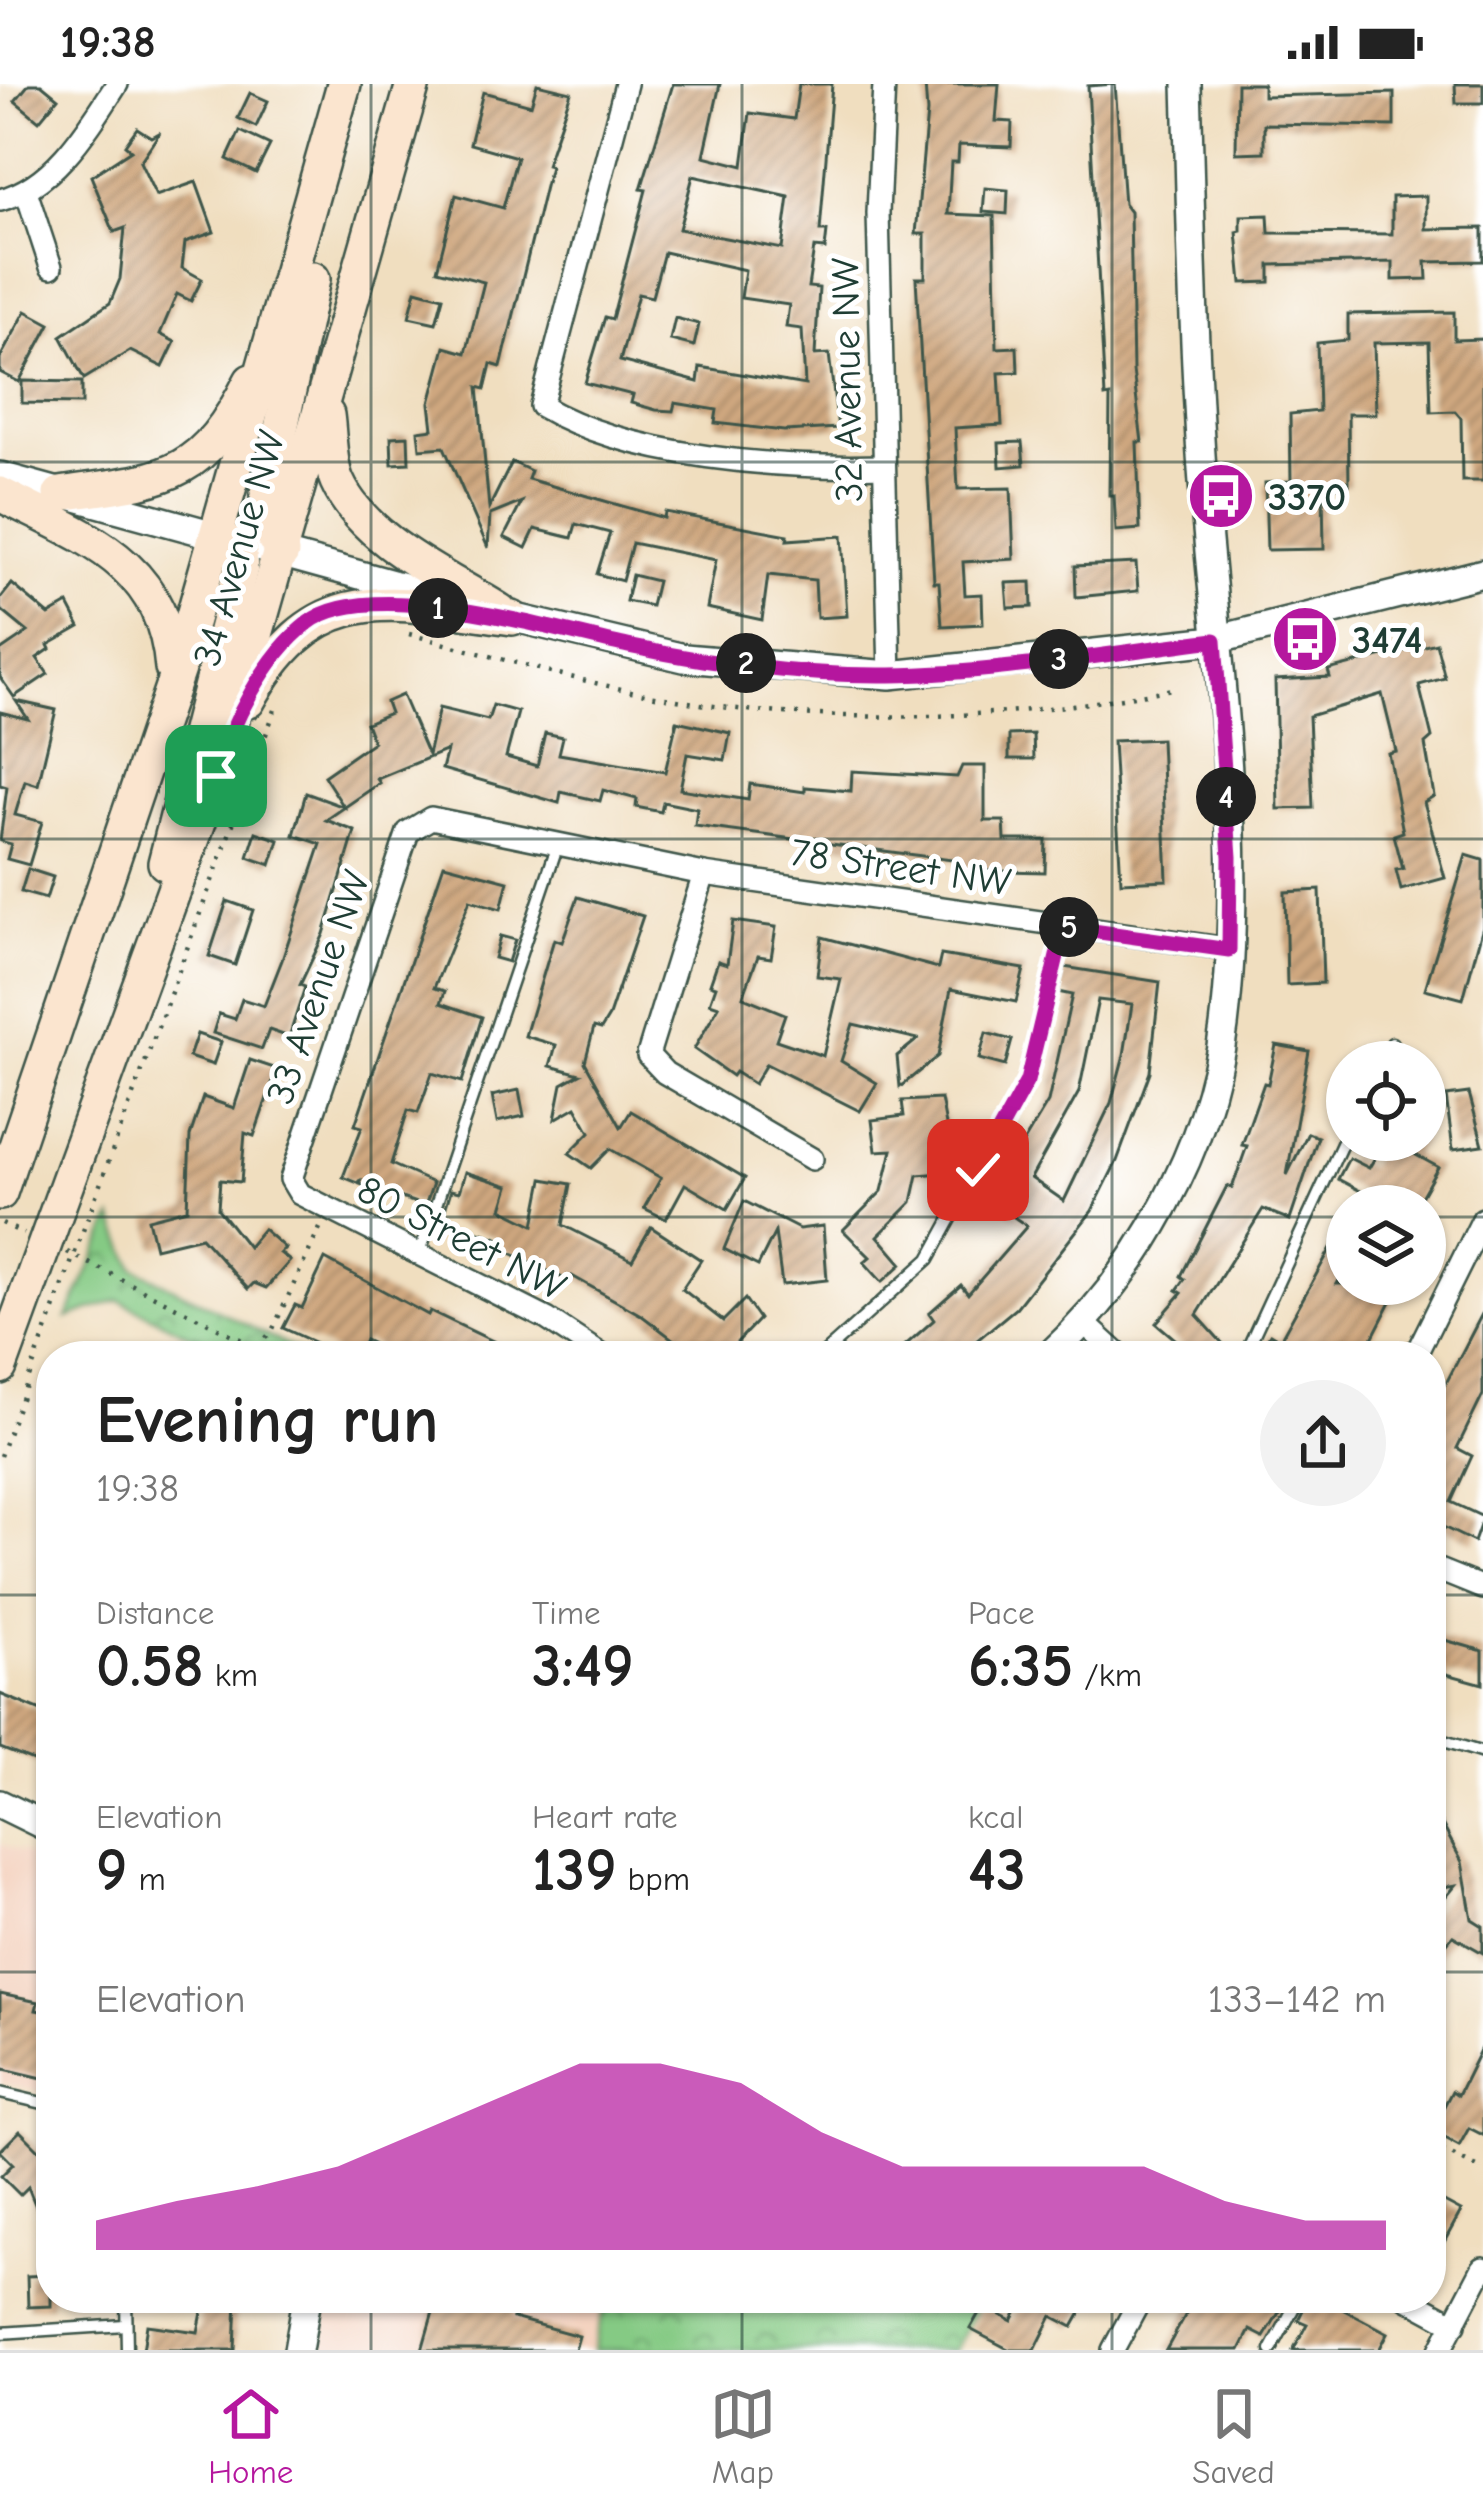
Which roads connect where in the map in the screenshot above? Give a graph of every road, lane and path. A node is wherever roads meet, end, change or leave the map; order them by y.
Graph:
1 (117, 84) edge
2 (344, 84) edge
3 (413, 84) edge
4 (626, 84) edge
5 (884, 84) edge
6 (1187, 84) edge
7 (321, 175) junction
8 (27, 194) junction
9 (0, 200) edge
10 (52, 267) dead end
11 (279, 326) junction
12 (325, 395) junction
13 (883, 466) junction
14 (0, 476) edge
15 (0, 494) edge
16 (59, 494) junction
17 (220, 535) junction
18 (282, 553) junction
19 (1483, 573) edge
20 (512, 618) junction
21 (1215, 640) junction
22 (890, 675) junction
23 (173, 686) junction
24 (225, 745) junction
25 (418, 822) joint
26 (557, 847) junction
27 (704, 874) junction
28 (1064, 927) junction
29 (1229, 950) junction
30 (146, 976) junction
31 (812, 1159) dead end
32 (1334, 1161) edge
33 (291, 1179) joint
34 (0, 1193) edge
35 (1483, 1219) edge
36 (320, 1228) dead end
37 (62, 1250) dead end
38 (419, 1256) junction
39 (1084, 1323) junction
40 (245, 1341) edge
41 (261, 1341) edge
42 (580, 1341) edge
43 (838, 1341) edge
44 (1064, 1341) edge
45 (1104, 1341) edge
46 (1251, 1341) edge
47 (1422, 1341) edge
48 (0, 1366) edge
49 (1446, 1574) edge
50 (1483, 1588) edge
51 (1446, 1742) edge
52 (1483, 1754) edge
53 (5, 1811) edge
54 (36, 1822) edge
55 (0, 2093) edge
56 (36, 2101) edge
57 (1446, 2152) edge
58 (1483, 2170) edge
59 (1483, 2268) edge
60 (125, 2313) edge
61 (304, 2313) edge
62 (1133, 2313) edge
63 (1291, 2313) edge
64 (1434, 2313) edge
65 (1454, 2324) junction
66 (125, 2325) junction
67 (0, 2332) edge
68 (127, 2350) edge
69 (298, 2350) edge
70 (1113, 2350) edge
71 (1271, 2350) edge
72 (1440, 2350) edge

1 - 8 street
2 - 7 main road, 34 Avenue NW
3 - 12 main road, 34 Avenue NW
4 - 13 street
5 - 13 street, 32 Avenue NW
6 - 21 street
7 - 11 main road, 34 Avenue NW
7 - 18 main road
8 - 9 street
8 - 10 street
11 - 16 main road
11 - 17 main road, 34 Avenue NW
12 - 18 main road, 34 Avenue NW
12 - 20 main road
13 - 22 street, 32 Avenue NW
14 - 16 street
15 - 23 main road
16 - 17 street
17 - 18 street
17 - 23 main road, 34 Avenue NW
17 - 30 main road
18 - 20 street
18 - 24 main road, 34 Avenue NW
19 - 21 street
20 - 22 street
20 - 24 main road
21 - 22 street
21 - 29 street
23 - 34 main road, 34 Avenue NW
24 - 30 main road, 34 Avenue NW
25 - 26 street, 78 Street NW
25 - 33 street, 33 Avenue NW
26 - 27 street, 78 Street NW
26 - 38 lane
27 - 28 street, 78 Street NW
27 - 31 street
28 - 29 street, 78 Street NW
28 - 43 lane
29 - 39 street
30 - 48 main road, 34 Avenue NW
32 - 46 lane
33 - 38 street, 80 Street NW
35 - 47 street
36 - 41 path
37 - 40 path
38 - 42 street, 80 Street NW
39 - 44 street
39 - 45 street
49 - 50 street
51 - 52 lane
53 - 54 street
55 - 56 lane
57 - 58 path
59 - 65 street
60 - 66 lane
61 - 69 street
62 - 70 street
63 - 71 lane
64 - 65 street
65 - 72 street
66 - 67 lane
66 - 68 lane

